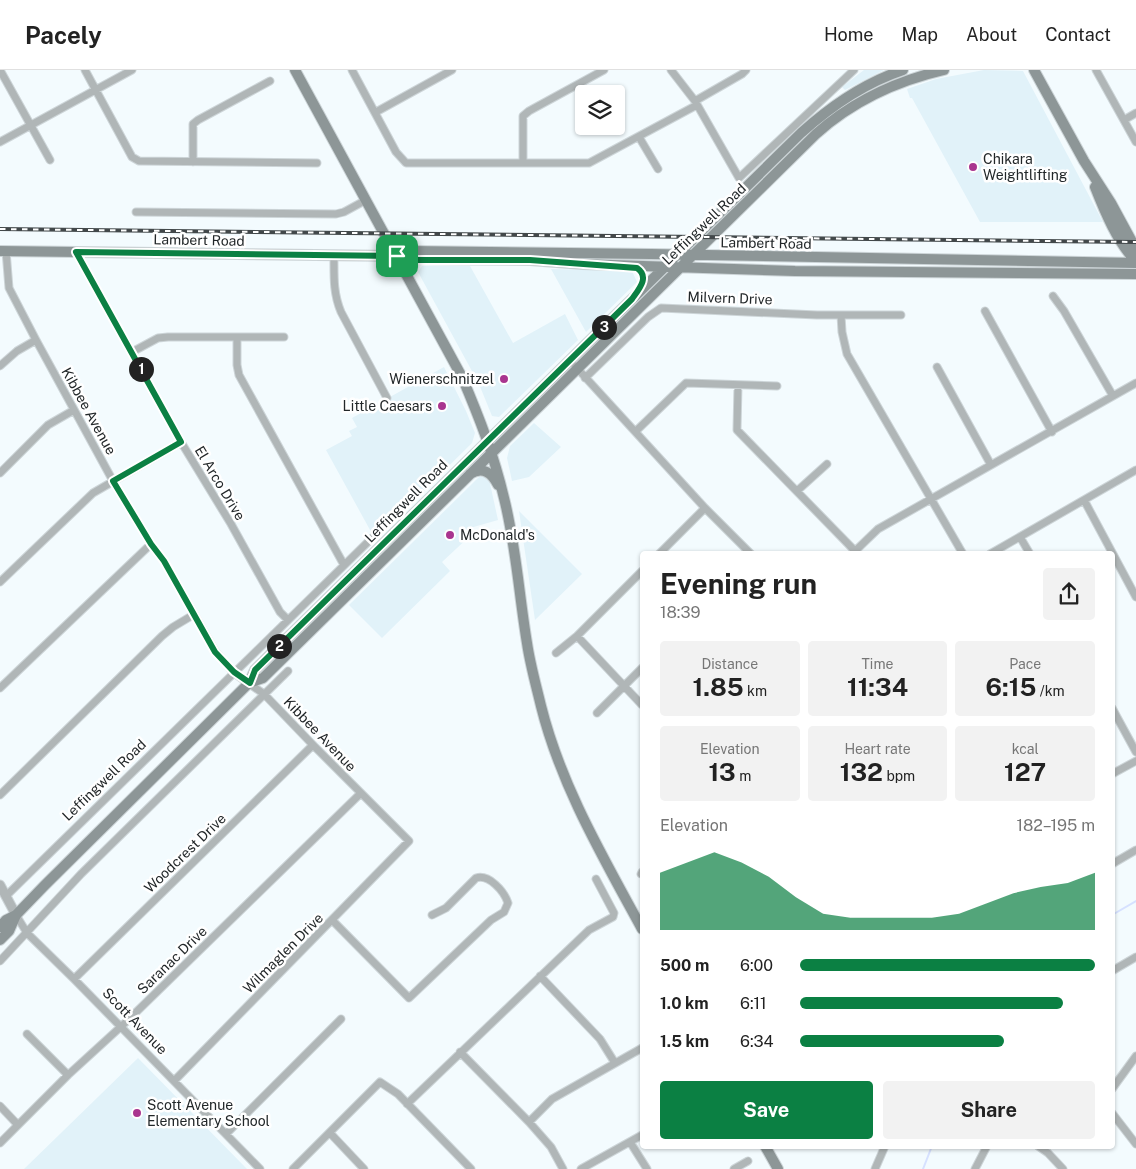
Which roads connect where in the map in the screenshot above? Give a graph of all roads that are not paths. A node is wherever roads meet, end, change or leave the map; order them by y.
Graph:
1 (0, 70) edge
2 (85, 70) edge
3 (132, 70) edge
4 (295, 70) edge
5 (352, 70) edge
6 (452, 70) edge
7 (604, 70) edge
8 (671, 70) edge
9 (746, 70) edge
10 (854, 70) edge
11 (903, 70) edge
12 (944, 70) edge
13 (1034, 70) edge
14 (1096, 70) edge
15 (270, 81) dead end
16 (95, 89) junction
17 (696, 103) junction
18 (376, 112) junction
19 (1136, 113) edge
20 (1124, 120) junction
21 (30, 126) junction
22 (639, 137) junction
23 (0, 142) edge
24 (1136, 142) edge
25 (50, 160) dead end
26 (1084, 160) junction
27 (193, 162) junction
28 (317, 163) dead end
29 (523, 163) junction
30 (658, 169) dead end
31 (366, 200) junction
32 (1102, 203) junction
33 (136, 212) dead end
34 (1121, 221) junction
35 (708, 240) junction
36 (1136, 249) edge
37 (3, 251) edge
38 (76, 252) junction
39 (334, 255) junction
40 (677, 255) junction
41 (692, 255) junction
42 (397, 256) junction
43 (744, 256) junction
44 (1136, 262) edge
45 (609, 265) junction
46 (666, 266) junction
47 (680, 266) junction
48 (1136, 274) edge
49 (1053, 296) dead end
50 (632, 299) junction
51 (985, 311) dead end
52 (841, 315) junction
53 (901, 315) dead end
54 (237, 337) junction
55 (284, 337) dead end
56 (36, 340) junction
57 (132, 352) junction
58 (569, 361) junction
59 (0, 366) edge
60 (937, 367) dead end
61 (577, 369) junction
62 (585, 378) junction
63 (1136, 383) edge
64 (738, 385) junction
65 (777, 386) dead end
66 (1113, 396) junction
67 (387, 398) dead end
68 (74, 410) junction
69 (636, 431) junction
70 (1052, 432) junction
71 (488, 440) junction
72 (181, 442) junction
73 (493, 452) junction
74 (827, 464) dead end
75 (991, 465) junction
76 (1136, 470) edge
77 (0, 473) edge
78 (467, 476) junction
79 (113, 481) junction
80 (797, 491) junction
81 (505, 499) junction
82 (932, 499) junction
83 (1084, 500) junction
84 (706, 508) junction
85 (1020, 537) junction
86 (372, 538) dead end
87 (151, 544) junction
88 (663, 551) edge
89 (748, 551) edge
90 (853, 551) edge
91 (855, 551) edge
92 (960, 551) edge
93 (995, 551) edge
94 (1028, 551) edge
95 (1111, 551) edge
96 (1115, 558) edge
97 (344, 565) junction
98 (640, 573) edge
99 (0, 582) edge
100 (1136, 597) edge
101 (193, 615) junction
102 (288, 620) junction
103 (577, 636) junction
104 (556, 653) dead end
105 (640, 670) edge
106 (288, 671) dead end
107 (234, 672) junction
108 (250, 683) junction
109 (624, 686) junction
110 (0, 688) edge
111 (264, 694) junction
112 (640, 702) edge
113 (597, 713) dead end
114 (1115, 714) edge
115 (313, 746) junction
116 (1136, 752) edge
117 (1136, 761) edge
118 (1115, 772) edge
119 (360, 793) junction
120 (0, 796) edge
121 (409, 841) joint
122 (1136, 850) edge
123 (1115, 862) edge
124 (596, 879) dead end
125 (0, 885) edge
126 (6, 896) junction
127 (16, 915) junction
128 (432, 915) dead end
129 (332, 920) junction
130 (640, 924) edge
131 (0, 927) edge
132 (27, 933) junction
133 (0, 940) edge
134 (1136, 957) edge
135 (0, 961) edge
136 (1115, 969) edge
137 (540, 976) junction
138 (74, 978) junction
139 (341, 1019) dead end
140 (122, 1027) junction
141 (27, 1034) dead end
142 (640, 1049) edge
143 (460, 1052) junction
144 (1136, 1056) edge
145 (615, 1063) junction
146 (68, 1076) junction
147 (174, 1081) junction
148 (1115, 1085) edge
149 (408, 1104) junction
150 (0, 1106) edge
151 (1115, 1117) edge
152 (529, 1122) junction
153 (18, 1125) junction
154 (330, 1133) junction
155 (226, 1134) junction
156 (640, 1136) edge
157 (630, 1142) junction
158 (0, 1143) edge
159 (1136, 1144) edge
160 (767, 1149) edge
161 (884, 1149) edge
162 (985, 1149) edge
163 (1042, 1149) edge
164 (748, 1161) dead end
165 (260, 1169) edge
166 (293, 1169) edge
167 (364, 1169) edge
168 (471, 1169) edge
169 (563, 1169) edge
170 (581, 1169) edge
171 (647, 1169) edge
172 (734, 1169) edge
173 (778, 1169) edge
174 (875, 1169) edge
175 (975, 1169) edge
176 (1063, 1169) edge

1 - 21 street
2 - 16 street
3 - 16 street
4 - 31 main road
5 - 18 street
6 - 18 street
7 - 29 street
8 - 17 street
9 - 17 street
10 - 17 street
11 - 40 main road, Leffingwell Road
12 - 35 main road, Leffingwell Road
13 - 26 main road
14 - 20 street
15 - 27 street
16 - 21 street
16 - 27 street
17 - 22 street
18 - 29 street
19 - 20 street
20 - 24 street
21 - 23 street
21 - 25 street
22 - 29 street
22 - 30 street
26 - 32 main road
26 - 34 main road
27 - 28 street
31 - 33 street
31 - 42 main road
32 - 34 main road
32 - 44 main road
34 - 36 main road
35 - 41 main road, Leffingwell Road
35 - 43 main road
37 - 38 main road, Lambert Road
37 - 56 street, Kibbee Avenue
38 - 39 main road, Lambert Road
38 - 57 street, El Arco Drive
39 - 42 main road, Lambert Road
39 - 67 street
40 - 41 main road, Lambert Road
40 - 42 main road, Lambert Road
40 - 46 main road, Leffingwell Road
41 - 43 main road, Lambert Road
41 - 47 main road, Leffingwell Road
42 - 45 main road, Lambert Road
42 - 71 main road
43 - 44 main road, Lambert Road
45 - 46 main road, Lambert Road
45 - 50 main road
46 - 47 main road, Lambert Road
46 - 50 main road, Leffingwell Road
47 - 48 main road, Lambert Road
47 - 61 main road, Leffingwell Road
49 - 66 street
50 - 58 main road, Leffingwell Road
51 - 70 street
52 - 53 street, Milvern Drive
52 - 62 street, Milvern Drive
52 - 82 street
54 - 55 street
54 - 57 street
54 - 97 street
56 - 59 street
56 - 68 street, Kibbee Avenue
57 - 72 street, El Arco Drive
58 - 61 street
58 - 71 main road, Leffingwell Road
60 - 75 street
61 - 62 street
61 - 73 main road, Leffingwell Road
62 - 69 street
63 - 66 street
64 - 65 street
64 - 69 street
64 - 80 street
66 - 70 street
68 - 77 street
68 - 79 street, Kibbee Avenue
69 - 84 street
70 - 75 street
71 - 73 main road
71 - 108 main road, Leffingwell Road
72 - 79 street
72 - 102 street, El Arco Drive
73 - 78 main road, Leffingwell Road
73 - 81 main road
74 - 80 street
75 - 82 street
76 - 83 street
78 - 81 main road
78 - 108 main road, Leffingwell Road
79 - 87 street, Kibbee Avenue
79 - 99 street
80 - 90 street
81 - 130 main road
82 - 91 street
82 - 92 street
83 - 85 street
83 - 95 street
84 - 88 street
84 - 89 street
85 - 93 street
85 - 94 street
86 - 97 street, Leffingwell Road
87 - 101 street, Kibbee Avenue
87 - 110 street
96 - 100 street
97 - 102 street, Leffingwell Road
98 - 103 street
101 - 107 street, Kibbee Avenue
101 - 120 street
102 - 107 street, Leffingwell Road
103 - 104 street
103 - 109 street
105 - 109 street
106 - 111 street
107 - 108 street, Kibbee Avenue
107 - 126 street, Leffingwell Road
108 - 111 street, Kibbee Avenue
108 - 127 main road, Leffingwell Road
109 - 112 street
109 - 113 street
111 - 115 street, Kibbee Avenue
111 - 132 street
114 - 116 street
115 - 119 street, Kibbee Avenue
115 - 138 street, Woodcrest Drive
117 - 118 street
119 - 121 street, Kibbee Avenue
119 - 140 street, Saranac Drive
121 - 129 street, Wilmaglen Drive
122 - 123 street
124 - 137 street
125 - 126 street, Scott Avenue
126 - 127 street, Scott Avenue
127 - 131 main road, Leffingwell Road
127 - 132 street, Scott Avenue
127 - 133 main road, Leffingwell Road
128 - 129 street
129 - 147 street, Wilmaglen Drive
132 - 135 street
132 - 138 street, Scott Avenue
134 - 136 street
137 - 143 street
137 - 145 street
138 - 140 street, Scott Avenue
139 - 155 street
140 - 146 street, Saranac Drive
140 - 147 street, Scott Avenue
141 - 146 street
142 - 145 street
143 - 149 street
143 - 152 street
144 - 148 street
145 - 152 street
146 - 153 street, Saranac Drive
147 - 155 street, Scott Avenue
149 - 154 street
149 - 168 street
150 - 153 street
151 - 159 street
152 - 169 street
153 - 158 street, Saranac Drive
154 - 166 street
154 - 167 street
155 - 165 street, Scott Avenue
156 - 157 street
157 - 170 street
157 - 171 street
160 - 173 main road
161 - 174 street
162 - 175 street
163 - 176 street
164 - 172 street

